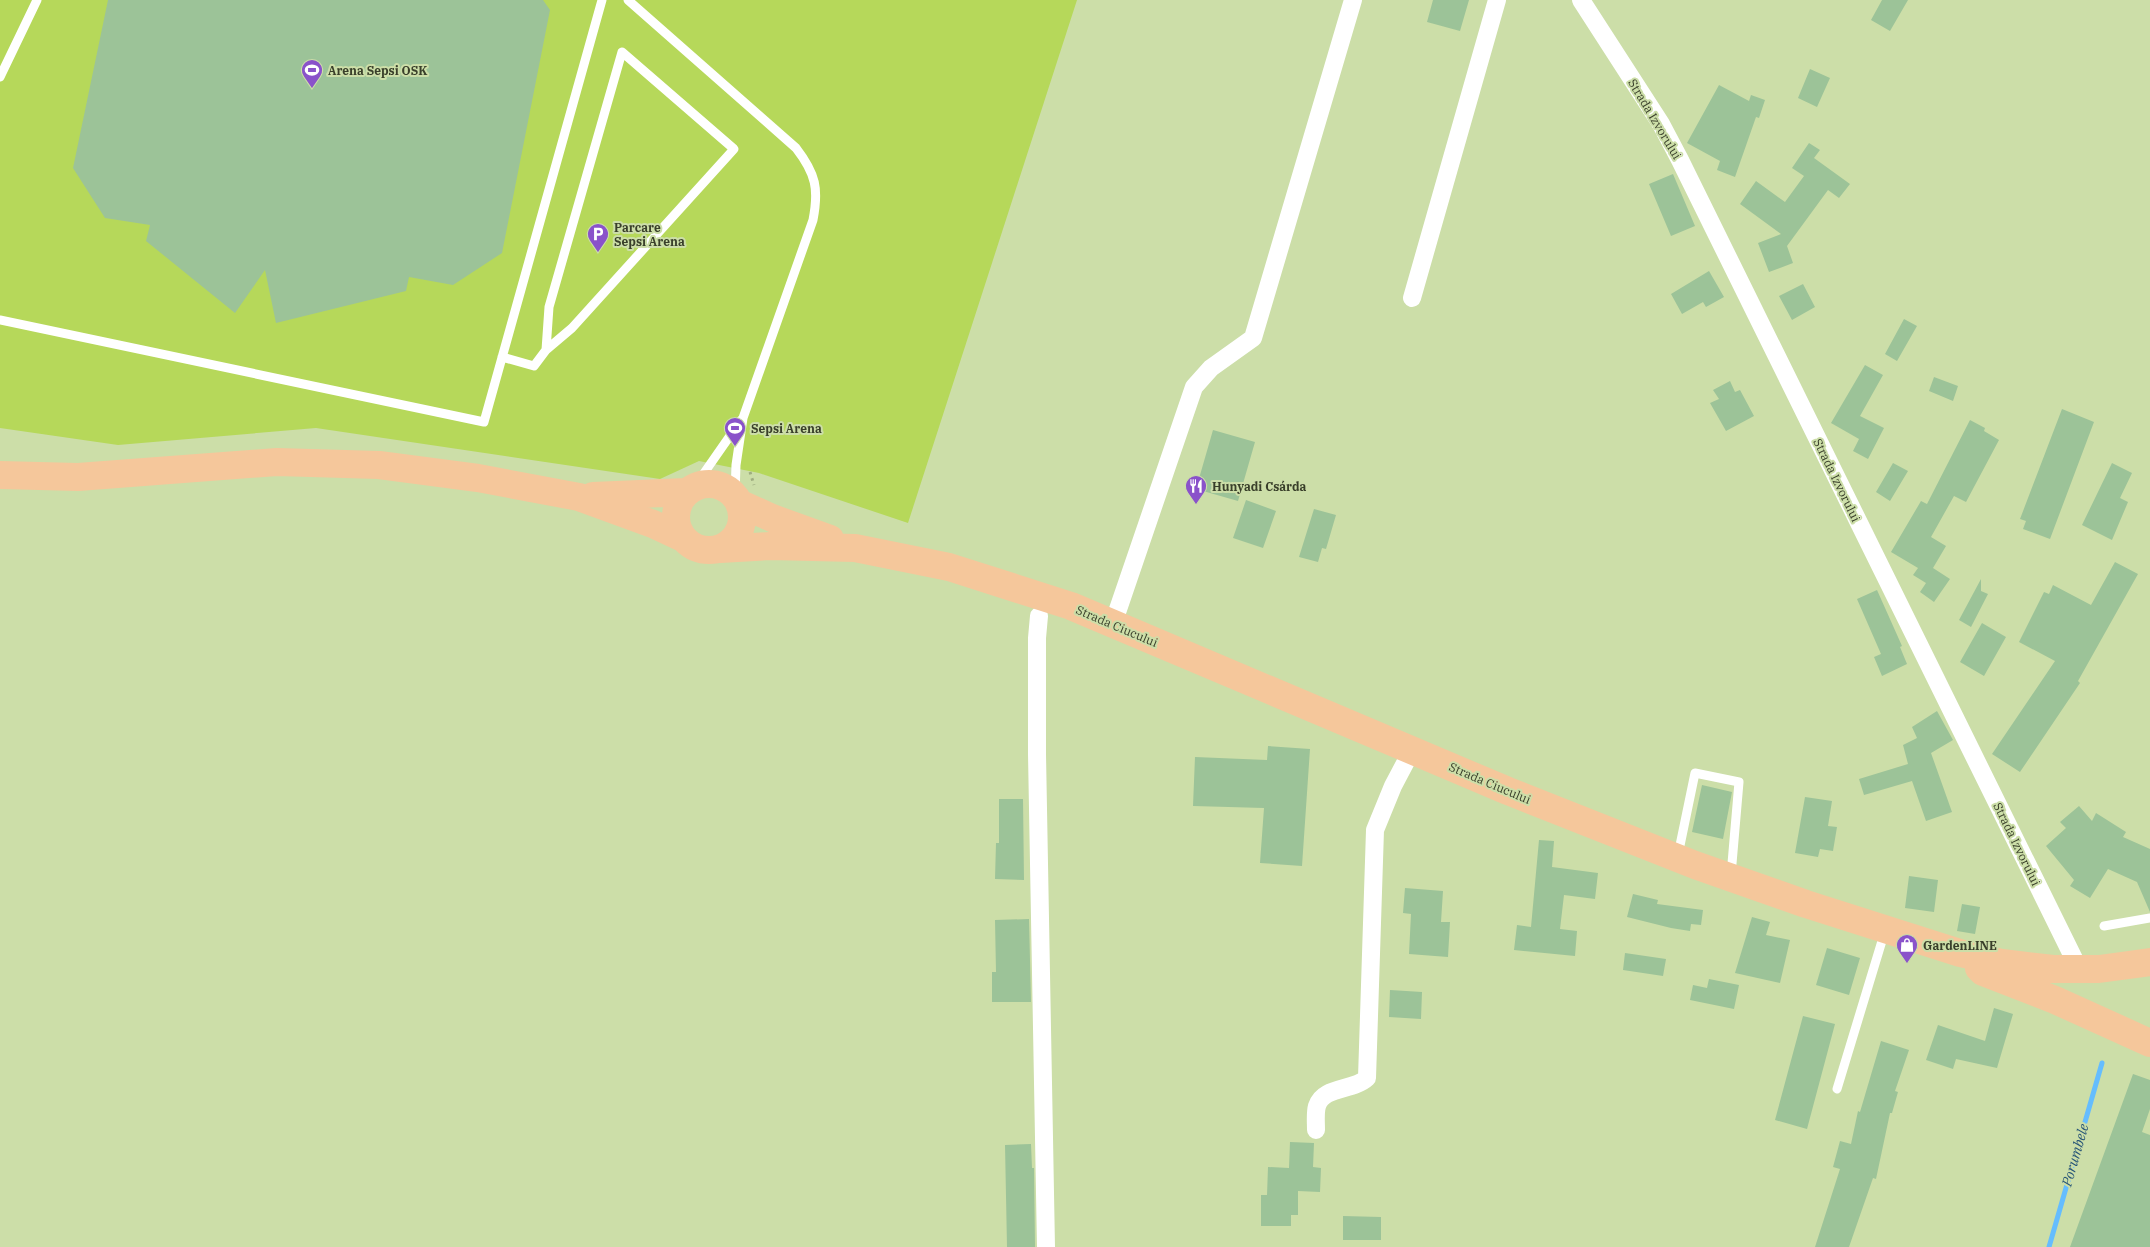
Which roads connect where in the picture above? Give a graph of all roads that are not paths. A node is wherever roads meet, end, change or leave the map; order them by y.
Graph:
1 (37, 0) edge
2 (602, 0) edge
3 (628, 0) edge
4 (1353, 0) edge
5 (1497, 0) edge
6 (1581, 0) edge
7 (0, 77) edge
8 (1412, 298) dead end
9 (0, 320) edge
10 (546, 350) junction
11 (502, 356) junction
12 (743, 418) junction
13 (0, 475) edge
14 (691, 489) junction
15 (580, 497) junction
16 (738, 500) junction
17 (684, 538) junction
18 (855, 548) junction
19 (720, 549) junction
20 (1039, 616) dead end
21 (1113, 624) junction
22 (1412, 750) junction
23 (1677, 858) junction
24 (1731, 878) junction
25 (2150, 918) edge
26 (2104, 926) dead end
27 (1885, 930) junction
28 (1960, 953) junction
29 (2150, 962) edge
30 (2079, 969) junction
31 (2150, 1043) edge
32 (1837, 1089) dead end
33 (1316, 1130) dead end
34 (1046, 1247) edge

1 - 7 lane
2 - 11 lane
3 - 12 lane
4 - 21 street
5 - 8 street
6 - 30 street, Strada Izvorului
9 - 11 lane
10 - 10 lane
10 - 11 lane
12 - 14 lane
12 - 16 lane
13 - 15 main road
14 - 15 main road
14 - 16 main road
14 - 17 main road
15 - 17 main road
16 - 18 main road
16 - 19 main road
17 - 19 main road
18 - 19 main road
18 - 21 main road, Strada Ciucului
20 - 34 street
21 - 22 main road, Strada Ciucului
22 - 23 main road, Strada Ciucului
22 - 33 street
23 - 24 main road, Strada Ciucului
23 - 24 lane
24 - 27 main road, Strada Ciucului
25 - 26 lane
27 - 28 main road, Strada Ciucului
27 - 32 lane
28 - 30 main road, Strada Ciucului
28 - 31 main road
29 - 30 main road, Strada Ciucului

